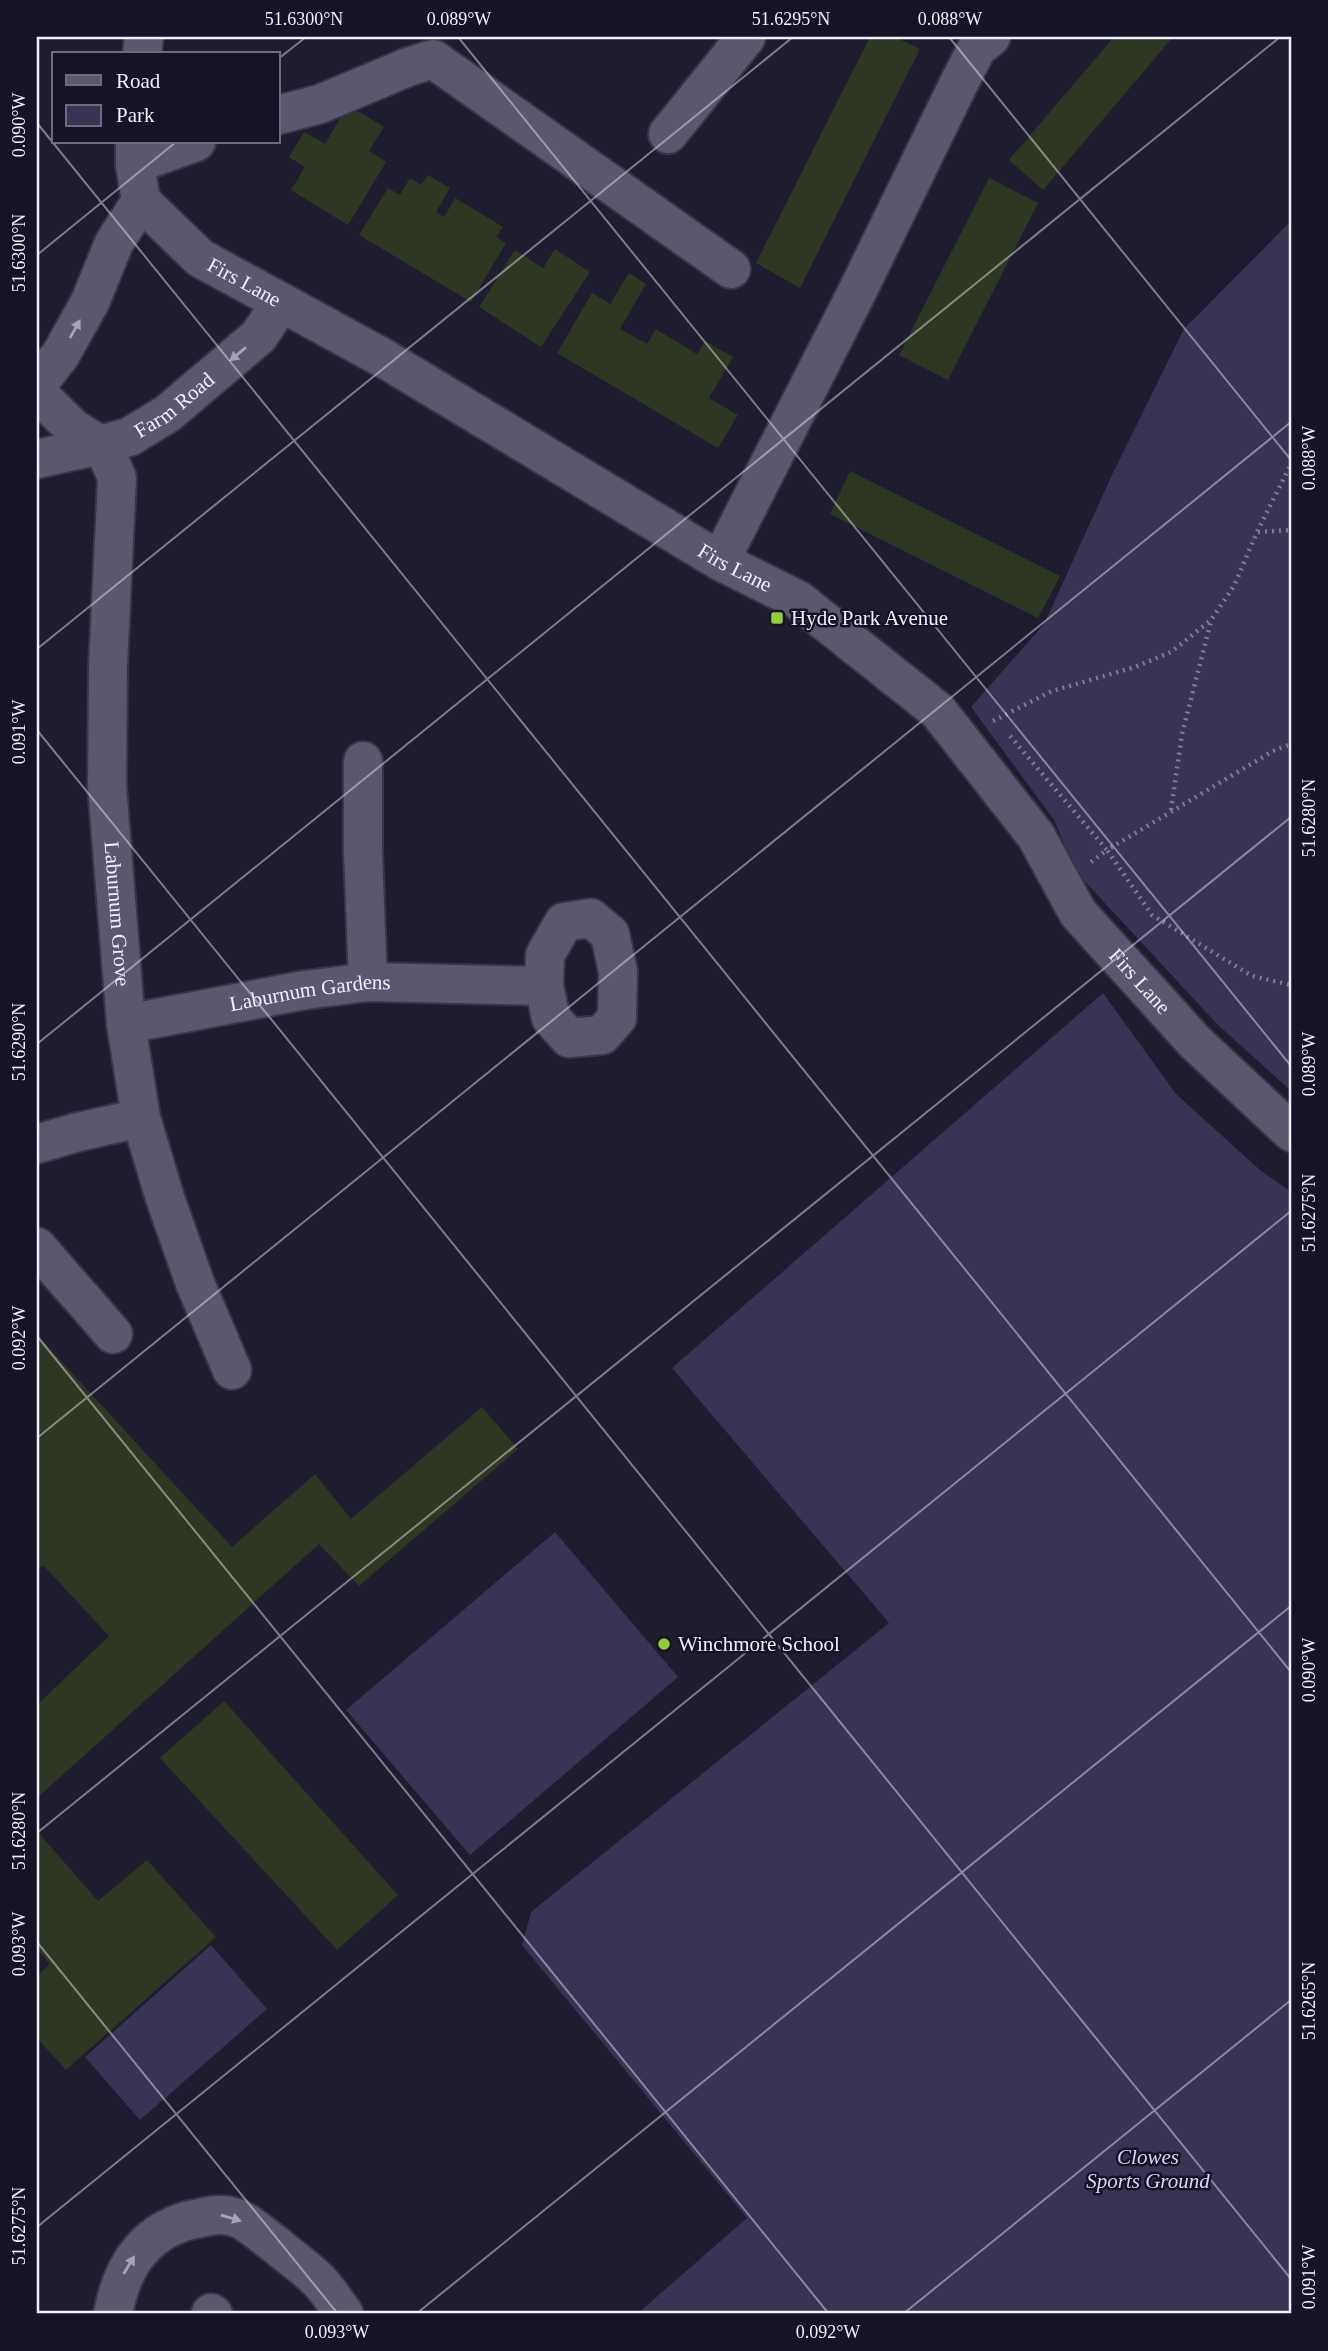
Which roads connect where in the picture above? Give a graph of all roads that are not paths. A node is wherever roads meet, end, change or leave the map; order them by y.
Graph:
1 (747, 37) edge
2 (977, 41) edge
3 (435, 48) edge
4 (280, 115) edge
5 (668, 134) dead end
6 (185, 144) edge
7 (135, 153) edge
8 (141, 201) junction
9 (732, 269) dead end
10 (281, 302) junction
11 (37, 385) edge
12 (37, 393) edge
13 (100, 446) junction
14 (37, 459) edge
15 (720, 561) junction
16 (363, 761) dead end
17 (368, 982) junction
18 (544, 986) dead end
19 (126, 1024) junction
20 (141, 1118) junction
21 (1291, 1132) edge
22 (37, 1144) edge
23 (37, 1247) edge
24 (113, 1334) dead end
25 (232, 1370) dead end
26 (113, 2314) edge
27 (344, 2314) edge

1 - 5 street
2 - 15 street
3 - 4 street
3 - 9 street
6 - 7 street
7 - 8 street
8 - 10 street, Firs Lane
11 -> 8 street
10 -> 13 street, Farm Road
10 - 15 street, Firs Lane
12 - 13 street
13 - 14 street, Farm Road
13 - 19 street, Laburnum Grove
15 - 21 street, Firs Lane
16 - 17 street
17 - 18 street, Laburnum Gardens
17 - 19 street, Laburnum Gardens
19 - 20 street, Laburnum Grove
20 - 22 street
20 - 25 street, Laburnum Grove
23 - 24 street
26 -> 27 street

